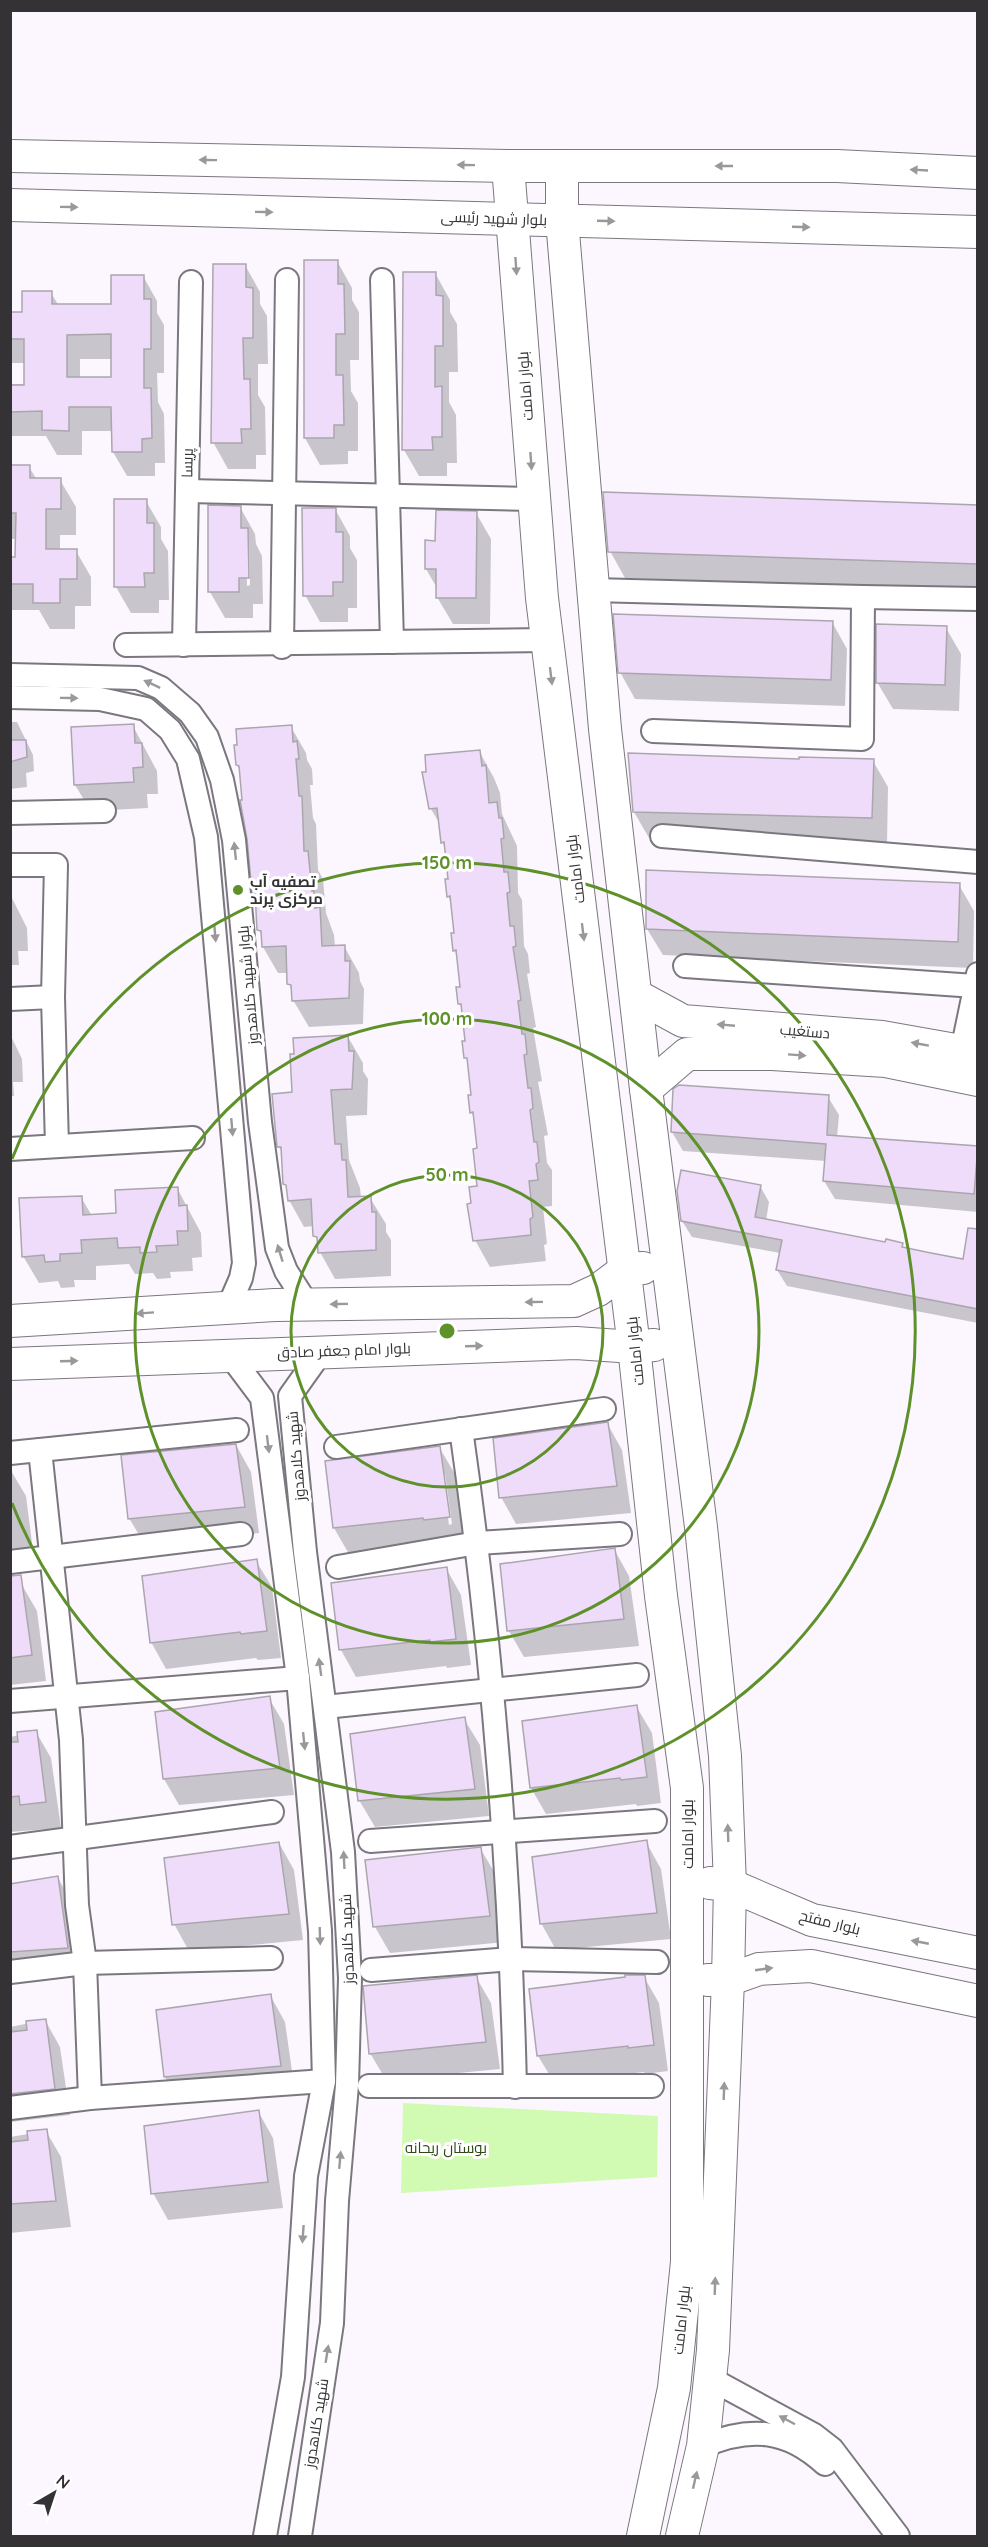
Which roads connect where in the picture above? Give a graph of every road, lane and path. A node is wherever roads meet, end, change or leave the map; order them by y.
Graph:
1 (10, 156) edge
2 (508, 166) junction
3 (562, 166) junction
4 (978, 173) edge
5 (10, 205) edge
6 (512, 218) junction
7 (562, 220) junction
8 (978, 232) edge
9 (287, 280) dead end
10 (381, 280) dead end
11 (191, 282) dead end
12 (187, 491) junction
13 (284, 494) junction
14 (388, 496) junction
15 (534, 500) junction
16 (593, 590) junction
17 (863, 597) junction
18 (978, 599) edge
19 (547, 640) junction
20 (392, 642) junction
21 (126, 645) dead end
22 (184, 645) junction
23 (282, 645) junction
24 (10, 675) edge
25 (10, 697) edge
26 (653, 731) dead end
27 (104, 811) dead end
28 (10, 813) edge
29 (662, 836) dead end
30 (978, 862) edge
31 (10, 865) edge
32 (685, 966) dead end
33 (976, 980) edge
34 (637, 996) junction
35 (53, 997) junction
36 (10, 999) edge
37 (683, 1021) junction
38 (970, 1052) edge
39 (687, 1054) junction
40 (978, 1080) edge
41 (646, 1089) junction
42 (193, 1138) dead end
43 (57, 1146) junction
44 (10, 1149) edge
45 (668, 1266) junction
46 (625, 1270) junction
47 (574, 1301) junction
48 (307, 1304) junction
49 (228, 1308) junction
50 (10, 1322) edge
51 (677, 1342) junction
52 (576, 1343) junction
53 (634, 1347) junction
54 (322, 1351) junction
55 (229, 1354) junction
56 (10, 1364) edge
57 (290, 1396) junction
58 (262, 1398) junction
59 (604, 1409) dead end
60 (461, 1429) junction
61 (237, 1430) dead end
62 (336, 1447) dead end
63 (40, 1450) junction
64 (10, 1453) edge
65 (240, 1534) dead end
66 (620, 1534) dead end
67 (477, 1543) junction
68 (305, 1552) junction
69 (282, 1555) junction
70 (51, 1557) junction
71 (10, 1562) edge
72 (338, 1567) dead end
73 (637, 1675) dead end
74 (298, 1678) junction
75 (492, 1690) junction
76 (66, 1698) junction
77 (10, 1701) edge
78 (325, 1707) junction
79 (272, 1812) dead end
80 (655, 1821) dead end
81 (505, 1830) junction
82 (75, 1839) junction
83 (370, 1841) dead end
84 (10, 1847) edge
85 (687, 1882) junction
86 (729, 1885) junction
87 (812, 1920) junction
88 (978, 1953) edge
89 (271, 1958) dead end
90 (512, 1959) junction
91 (657, 1962) dead end
92 (85, 1963) junction
93 (811, 1966) junction
94 (371, 1970) dead end
95 (10, 1972) edge
96 (687, 1980) junction
97 (728, 1980) junction
98 (978, 2001) edge
99 (324, 2081) junction
100 (369, 2086) dead end
101 (652, 2086) dead end
102 (515, 2087) junction
103 (90, 2098) junction
104 (10, 2108) edge
105 (305, 2198) junction
106 (337, 2201) junction
107 (711, 2379) junction
108 (703, 2446) junction
109 (265, 2536) edge
110 (300, 2536) edge
111 (643, 2536) edge
112 (682, 2536) edge
113 (881, 2536) edge
114 (898, 2536) edge

2 -> 1 street
2 - 3 street
2 - 6 street, بلوار امامت
4 -> 3 street
3 - 7 street, بلوار امامت
5 -> 6 street, بلوار شهید رئیسی
6 - 7 street, بلوار شهید رئیسی
6 -> 15 street, بلوار امامت
7 -> 8 street, بلوار شهید رئیسی
7 - 16 street, بلوار امامت
9 - 13 street
10 - 14 street
11 - 12 street, پریسا
12 - 13 street
12 - 22 street, پریسا
13 - 14 street
13 - 23 street
14 - 15 street
14 - 20 street
15 - 19 street, بلوار امامت
16 - 17 street
16 - 34 street, بلوار امامت
17 - 18 street
17 - 26 street
19 - 20 street
19 -> 46 street, بلوار امامت
20 - 23 street
21 - 22 street
22 - 23 street
48 -> 24 street, بلوار شهید کلاهدوز
25 -> 49 street, بلوار شهید کلاهدوز
27 - 28 street
29 - 30 street
31 - 35 street
32 - 33 street
33 - 38 street
34 - 37 street, دستغیب
34 - 41 street, بلوار امامت
35 - 36 street
35 - 43 street
38 -> 37 street, دستغیب
37 - 39 street
39 -> 40 street, دستغیب
39 - 41 street
41 - 45 street, بلوار امامت
42 - 43 street
43 - 44 street
45 - 46 street
45 - 51 street, بلوار امامت
46 - 47 street
46 - 53 street, بلوار امامت
47 -> 48 street
47 - 52 street
48 - 49 street
49 -> 50 street
51 - 53 street, بلوار امام جعفر صادق
86 -> 51 street, بلوار امامت
52 - 53 street, بلوار امام جعفر صادق
54 -> 52 street, بلوار امام جعفر صادق
53 - 85 street, بلوار امامت
54 - 55 street, بلوار امام جعفر صادق
54 - 57 street, شهید کلاهدوز
56 -> 55 street, بلوار امام جعفر صادق
55 - 58 street, شهید کلاهدوز
57 - 58 street
57 - 68 street, شهید کلاهدوز
58 -> 69 street, شهید کلاهدوز
59 - 60 street
60 - 62 street
60 - 67 street
61 - 63 street
63 - 64 street
63 - 70 street
65 - 70 street
66 - 67 street
67 - 72 street
67 - 75 street
68 - 69 street
78 -> 68 street, شهید کلاهدوز
69 - 74 street, شهید کلاهدوز
70 - 71 street
70 - 76 street
73 - 75 street
74 - 76 street
74 -> 99 street, شهید کلاهدوز
75 - 78 street
75 - 81 street
76 - 77 street
76 - 82 street
106 -> 78 street, شهید کلاهدوز
79 - 82 street
80 - 81 street
81 - 83 street
81 - 90 street
82 - 84 street
82 - 92 street
85 - 86 street, بلوار مفتح
85 - 96 street, بلوار امامت
86 - 87 street, بلوار مفتح
86 - 97 street, بلوار امامت
88 -> 87 street, بلوار مفتح
87 - 93 street
89 - 92 street
90 - 91 street
90 - 94 street
90 - 102 street
92 - 95 street
92 - 103 street
97 -> 93 street
93 - 98 street
96 - 97 street
96 - 111 street, بلوار امامت
107 -> 97 street, بلوار امامت
99 - 103 street
99 - 105 street, شهید کلاهدوز
100 - 102 street
101 - 102 street
103 - 104 street
105 - 106 street
105 -> 109 street, شهید کلاهدوز
110 -> 106 street, شهید کلاهدوز
107 - 108 street, بلوار امامت
114 -> 107 street
112 -> 108 street, بلوار امامت
108 - 113 street

